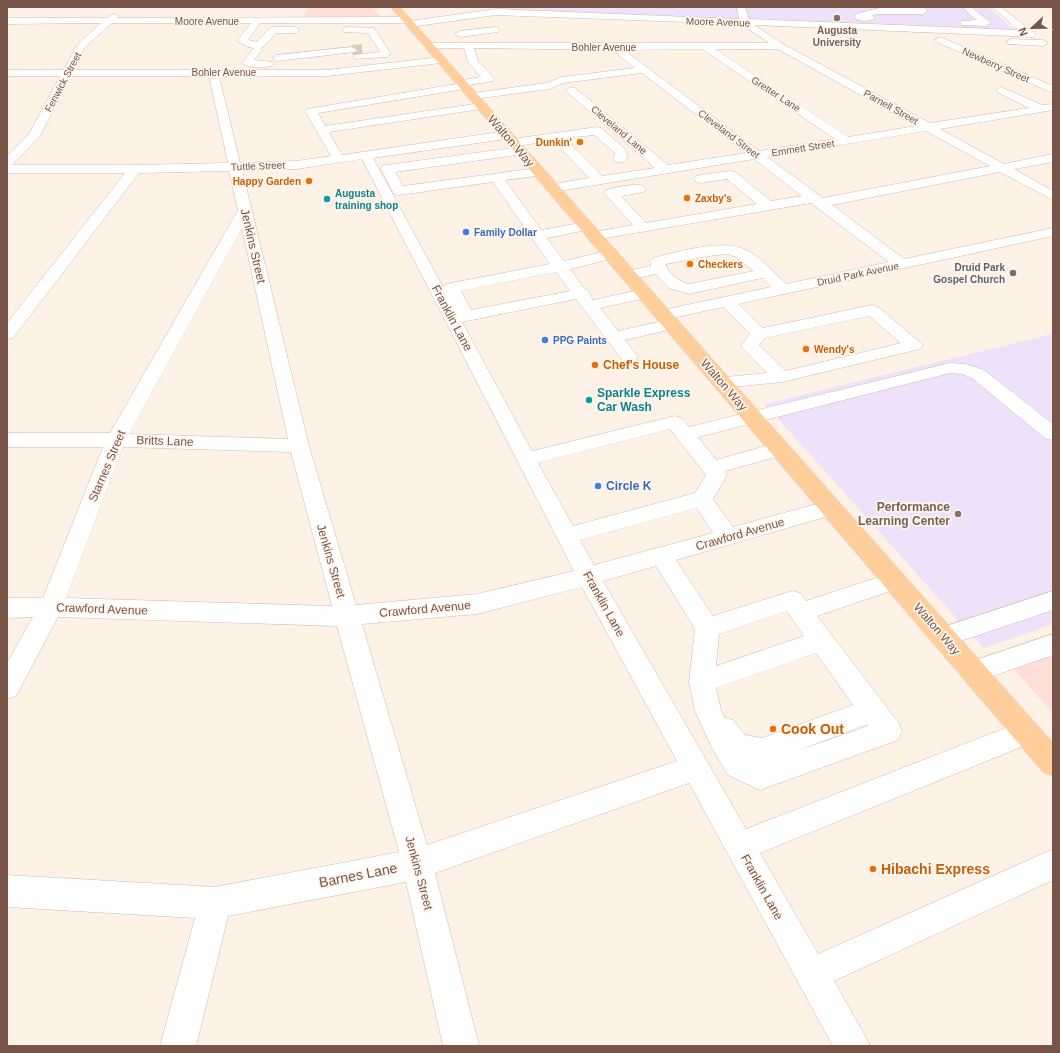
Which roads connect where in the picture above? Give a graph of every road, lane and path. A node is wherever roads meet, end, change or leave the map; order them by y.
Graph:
1 (483, 7) edge
2 (741, 7) edge
3 (920, 7) edge
4 (966, 7) edge
5 (996, 7) edge
6 (492, 10) edge
7 (655, 10) dead end
8 (763, 11) dead end
9 (120, 12) dead end
10 (511, 13) junction
11 (403, 16) edge
12 (468, 16) junction
13 (709, 16) junction
14 (823, 18) dead end
15 (859, 18) junction
16 (300, 20) junction
17 (7, 21) edge
18 (110, 21) junction
19 (257, 21) junction
20 (794, 21) junction
21 (719, 22) junction
22 (745, 23) junction
23 (617, 26) dead end
24 (862, 27) junction
25 (294, 30) junction
26 (325, 30) dead end
27 (340, 30) dead end
28 (495, 30) junction
29 (1028, 33) junction
30 (636, 37) dead end
31 (767, 37) junction
32 (436, 39) junction
33 (964, 40) dead end
34 (980, 41) dead end
35 (782, 42) junction
36 (1044, 43) junction
37 (479, 46) junction
38 (528, 46) junction
39 (382, 47) junction
40 (614, 47) junction
41 (705, 47) junction
42 (1053, 48) edge
43 (257, 50) dead end
44 (469, 50) junction
45 (589, 51) junction
46 (572, 58) dead end
47 (441, 60) junction
48 (275, 61) junction
49 (633, 61) junction
50 (604, 65) junction
51 (998, 66) junction
52 (287, 68) junction
53 (979, 69) dead end
54 (559, 70) dead end
55 (644, 70) junction
56 (214, 72) junction
57 (7, 73) edge
58 (67, 73) junction
59 (614, 74) junction
60 (571, 90) dead end
61 (1001, 90) dead end
62 (1053, 90) edge
63 (470, 93) junction
64 (1047, 108) edge
65 (435, 113) junction
66 (929, 127) junction
67 (339, 128) junction
68 (322, 130) junction
69 (556, 136) junction
70 (847, 140) junction
71 (513, 143) junction
72 (356, 146) junction
73 (648, 154) junction
74 (757, 155) junction
75 (1053, 158) edge
76 (619, 159) junction
77 (339, 160) junction
78 (7, 163) edge
79 (583, 165) junction
80 (234, 167) junction
81 (7, 168) edge
82 (1002, 168) junction
83 (135, 169) junction
84 (666, 170) junction
85 (538, 172) junction
86 (497, 178) junction
87 (599, 181) junction
88 (685, 182) dead end
89 (553, 188) junction
90 (648, 188) dead end
91 (1053, 196) edge
92 (817, 201) junction
93 (768, 206) junction
94 (245, 209) junction
95 (643, 228) junction
96 (590, 231) junction
97 (1053, 232) edge
98 (539, 235) junction
99 (610, 255) junction
100 (901, 264) junction
101 (560, 267) junction
102 (661, 271) junction
103 (765, 273) junction
104 (628, 275) junction
105 (783, 290) junction
106 (644, 294) junction
107 (586, 299) junction
108 (727, 302) junction
109 (459, 317) junction
110 (667, 320) junction
111 (7, 334) edge
112 (759, 334) junction
113 (614, 337) junction
114 (629, 357) dead end
115 (782, 377) junction
116 (722, 382) junction
117 (752, 417) junction
118 (685, 434) junction
119 (1053, 434) edge
120 (7, 440) edge
121 (116, 440) junction
122 (299, 446) junction
123 (780, 450) junction
124 (526, 459) junction
125 (711, 468) junction
126 (702, 499) junction
127 (831, 508) junction
128 (567, 536) junction
129 (728, 537) junction
130 (662, 556) junction
131 (588, 576) junction
132 (894, 581) junction
133 (1053, 600) edge
134 (51, 607) junction
135 (7, 608) edge
136 (801, 612) junction
137 (347, 616) junction
138 (707, 628) junction
139 (943, 637) junction
140 (822, 641) junction
141 (1053, 644) edge
142 (974, 672) junction
143 (702, 682) junction
144 (7, 688) edge
145 (1026, 732) junction
146 (1053, 763) edge
147 (695, 768) junction
148 (740, 846) junction
149 (417, 864) junction
150 (1053, 864) edge
151 (7, 891) edge
152 (215, 903) junction
153 (812, 974) junction
154 (178, 1046) edge
155 (462, 1046) edge
156 (852, 1046) edge

1 - 11 street
2 - 22 street
3 - 15 street
4 - 15 street
5 - 29 street
6 - 10 street, Moore Avenue
6 - 12 street, Moore Avenue
7 - 13 street
8 - 20 street
9 - 18 street, Fenwick Street
10 - 13 street, Moore Avenue
10 - 28 street
11 - 12 street, Moore Avenue
11 - 16 street, Moore Avenue
11 - 32 main road, Walton Way
12 - 28 street
13 - 21 street, Moore Avenue
14 - 20 street
15 - 24 street
16 - 19 street, Moore Avenue
16 - 25 street
17 - 18 street, Moore Avenue
18 - 19 street, Moore Avenue
18 - 58 street, Fenwick Street
19 - 25 street
20 - 22 street, Moore Avenue
20 - 24 street, Moore Avenue
21 - 22 street, Moore Avenue
21 - 23 street
22 - 31 street, Parnell Street
24 - 29 street, Moore Avenue
25 - 26 street
25 - 48 street
27 - 39 street
28 - 32 street
28 - 37 street
29 - 36 street
30 - 31 street
31 - 35 street, Parnell Street
32 - 44 street, Bohler Avenue
32 - 47 main road, Walton Way
33 - 51 street, Newberry Street
34 - 36 street
35 - 41 street, Bohler Avenue
35 - 66 street, Parnell Street
36 - 42 street
37 - 38 street, Bohler Avenue
37 - 44 street, Bohler Avenue
38 - 44 street
38 - 45 street, Bohler Avenue
39 - 48 street
39 - 52 street
40 - 41 street, Bohler Avenue
40 - 45 street, Bohler Avenue
40 - 49 street, Cleveland Street
41 - 70 street, Gretter Lane
43 - 48 street
44 - 63 street
45 - 46 street
47 - 52 street, Bohler Avenue
47 - 63 main road, Walton Way
48 - 52 street
49 - 50 street
49 - 55 street, Cleveland Street
50 - 54 street
50 - 59 street
51 - 53 street
51 - 62 street, Newberry Street
52 - 56 street, Bohler Avenue
55 - 59 street
55 - 74 street, Cleveland Street
56 - 58 street, Bohler Avenue
56 - 80 street, Jenkins Street
57 - 58 street, Bohler Avenue
58 - 78 street, Fenwick Street
59 - 63 street
60 - 73 street, Cleveland Lane
61 - 64 street
63 - 65 street
63 - 68 street
63 - 71 main road, Walton Way
64 - 66 street, Emmett Street
65 - 67 street
65 - 72 street
66 - 70 street, Emmett Street
66 - 82 street, Parnell Street
67 - 68 street
67 - 72 street, Franklin Lane
68 - 77 street
69 - 71 street
69 - 76 street
69 - 79 street
70 - 74 street, Emmett Street
71 - 72 street, Tuttle Street
71 - 85 main road, Walton Way
71 - 86 street
72 - 77 street, Tuttle Street
72 - 109 street, Franklin Lane
73 - 76 street
73 - 84 street, Cleveland Lane
74 - 84 street, Emmett Street
74 - 92 street, Cleveland Street
75 - 82 street
76 - 79 street
77 - 80 street, Tuttle Street
79 - 87 street
80 - 83 street, Tuttle Street
80 - 94 street, Jenkins Street
81 - 83 street, Tuttle Street
82 - 91 street, Parnell Street
82 - 92 street
83 - 111 street
84 - 87 street, Emmett Street
85 - 86 street
85 - 89 main road, Walton Way
86 - 98 street
87 - 89 street, Emmett Street
88 - 93 street
89 - 96 main road, Walton Way
90 - 95 street
92 - 93 street
92 - 100 street, Cleveland Street
93 - 95 street
94 - 121 street, Starnes Street
94 - 122 street, Jenkins Street
95 - 96 street
96 - 98 street
96 - 99 main road, Walton Way
97 - 100 street, Druid Park Avenue
98 - 101 street
99 - 101 street
99 - 104 main road, Walton Way
100 - 105 street, Druid Park Avenue
101 - 107 street
101 - 109 street
102 - 103 street
102 - 103 street
102 - 104 street
103 - 105 street
104 - 106 main road, Walton Way
105 - 108 street, Druid Park Avenue
106 - 107 street
106 - 110 main road, Walton Way
107 - 109 street
107 - 113 street
108 - 110 street, Druid Park Avenue
108 - 112 street
109 - 124 street, Franklin Lane
110 - 113 street, Druid Park Avenue
110 - 116 main road, Walton Way
112 - 115 street
112 - 115 street
113 - 114 street
115 - 116 street
116 - 117 main road, Walton Way
117 - 118 street
117 - 119 street
117 - 123 main road, Walton Way
118 - 124 street
118 - 125 street
120 - 121 street, Britts Lane
121 - 122 street, Britts Lane
121 - 134 street, Starnes Street
122 - 137 street, Jenkins Street
123 - 125 street
123 - 127 main road, Walton Way
124 - 128 street, Franklin Lane
125 - 126 street
126 - 128 street
126 - 129 street
127 - 129 street, Crawford Avenue
127 - 132 main road, Walton Way
128 - 131 street, Franklin Lane
129 - 130 street, Crawford Avenue
130 - 131 street, Crawford Avenue
130 - 138 street
131 - 137 street, Crawford Avenue
131 - 147 street, Franklin Lane
132 - 136 street
132 - 139 main road, Walton Way
133 - 139 street
134 - 135 street, Crawford Avenue
134 - 137 street, Crawford Avenue
134 - 144 street, Starnes Street
136 - 138 street
136 - 140 street
137 - 149 street, Jenkins Street
138 - 143 street
139 - 142 main road, Walton Way
140 - 143 street
140 - 143 street
141 - 142 street
142 - 145 main road, Walton Way
145 - 146 main road, Walton Way
145 - 148 street
147 - 148 street, Franklin Lane
147 - 149 street, Barnes Lane
148 - 153 street, Franklin Lane
149 - 152 street, Barnes Lane
149 - 155 street, Jenkins Street
150 - 153 street
151 - 152 street, Barnes Lane
152 - 154 street
153 - 156 street, Franklin Lane

